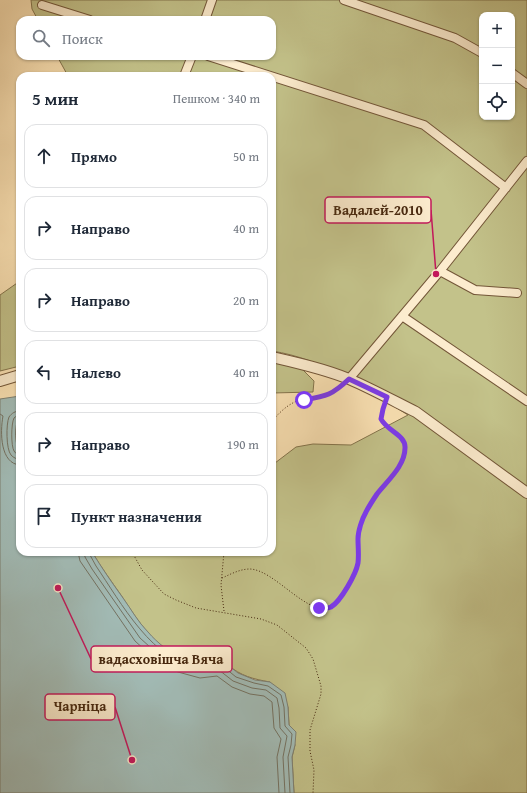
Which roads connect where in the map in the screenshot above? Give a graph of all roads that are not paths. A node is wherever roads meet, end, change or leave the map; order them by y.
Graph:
1 (212, 0) edge
2 (344, 0) edge
3 (42, 5) dead end
4 (77, 16) edge
5 (206, 16) edge
6 (479, 51) edge
7 (190, 60) edge
8 (221, 60) edge
9 (186, 72) edge
10 (258, 72) edge
11 (515, 75) edge
12 (276, 78) edge
13 (527, 84) edge
14 (527, 161) edge
15 (506, 188) junction
16 (440, 271) junction
17 (517, 293) dead end
18 (402, 316) junction
19 (276, 358) edge
20 (16, 376) edge
21 (349, 379) junction
22 (0, 381) edge
23 (527, 400) edge
24 (527, 492) edge

1 - 5 street
2 - 6 street
3 - 4 street
7 - 9 street
8 - 10 street
11 - 13 street
12 - 15 street
14 - 15 street
15 - 16 street
16 - 17 street
16 - 18 street
18 - 21 street
18 - 23 street
19 - 21 street
20 - 22 street
21 - 24 street

